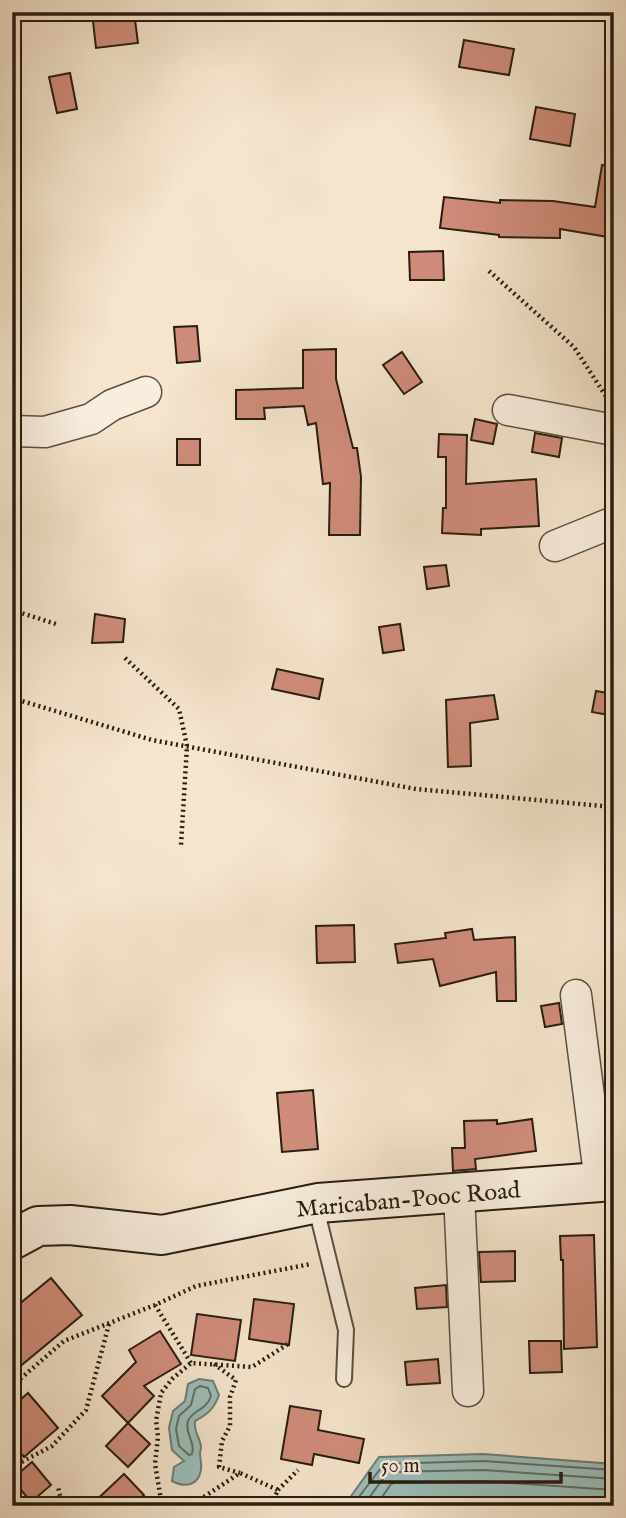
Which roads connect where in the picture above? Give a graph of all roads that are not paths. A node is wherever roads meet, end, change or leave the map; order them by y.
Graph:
1 (146, 392) dead end
2 (508, 410) dead end
3 (614, 430) edge
4 (12, 431) edge
5 (614, 522) edge
6 (555, 546) dead end
7 (576, 995) dead end
8 (607, 1180) edge
9 (459, 1193) junction
10 (318, 1203) junction
11 (14, 1234) edge
12 (344, 1379) dead end
13 (468, 1391) dead end

1 - 4 street
2 - 3 street
5 - 6 street
7 - 8 street
8 - 9 street, Maricaban-Pooc Road
9 - 10 street, Maricaban-Pooc Road
9 - 13 street
10 - 11 street, Maricaban-Pooc Road
10 - 12 lane

